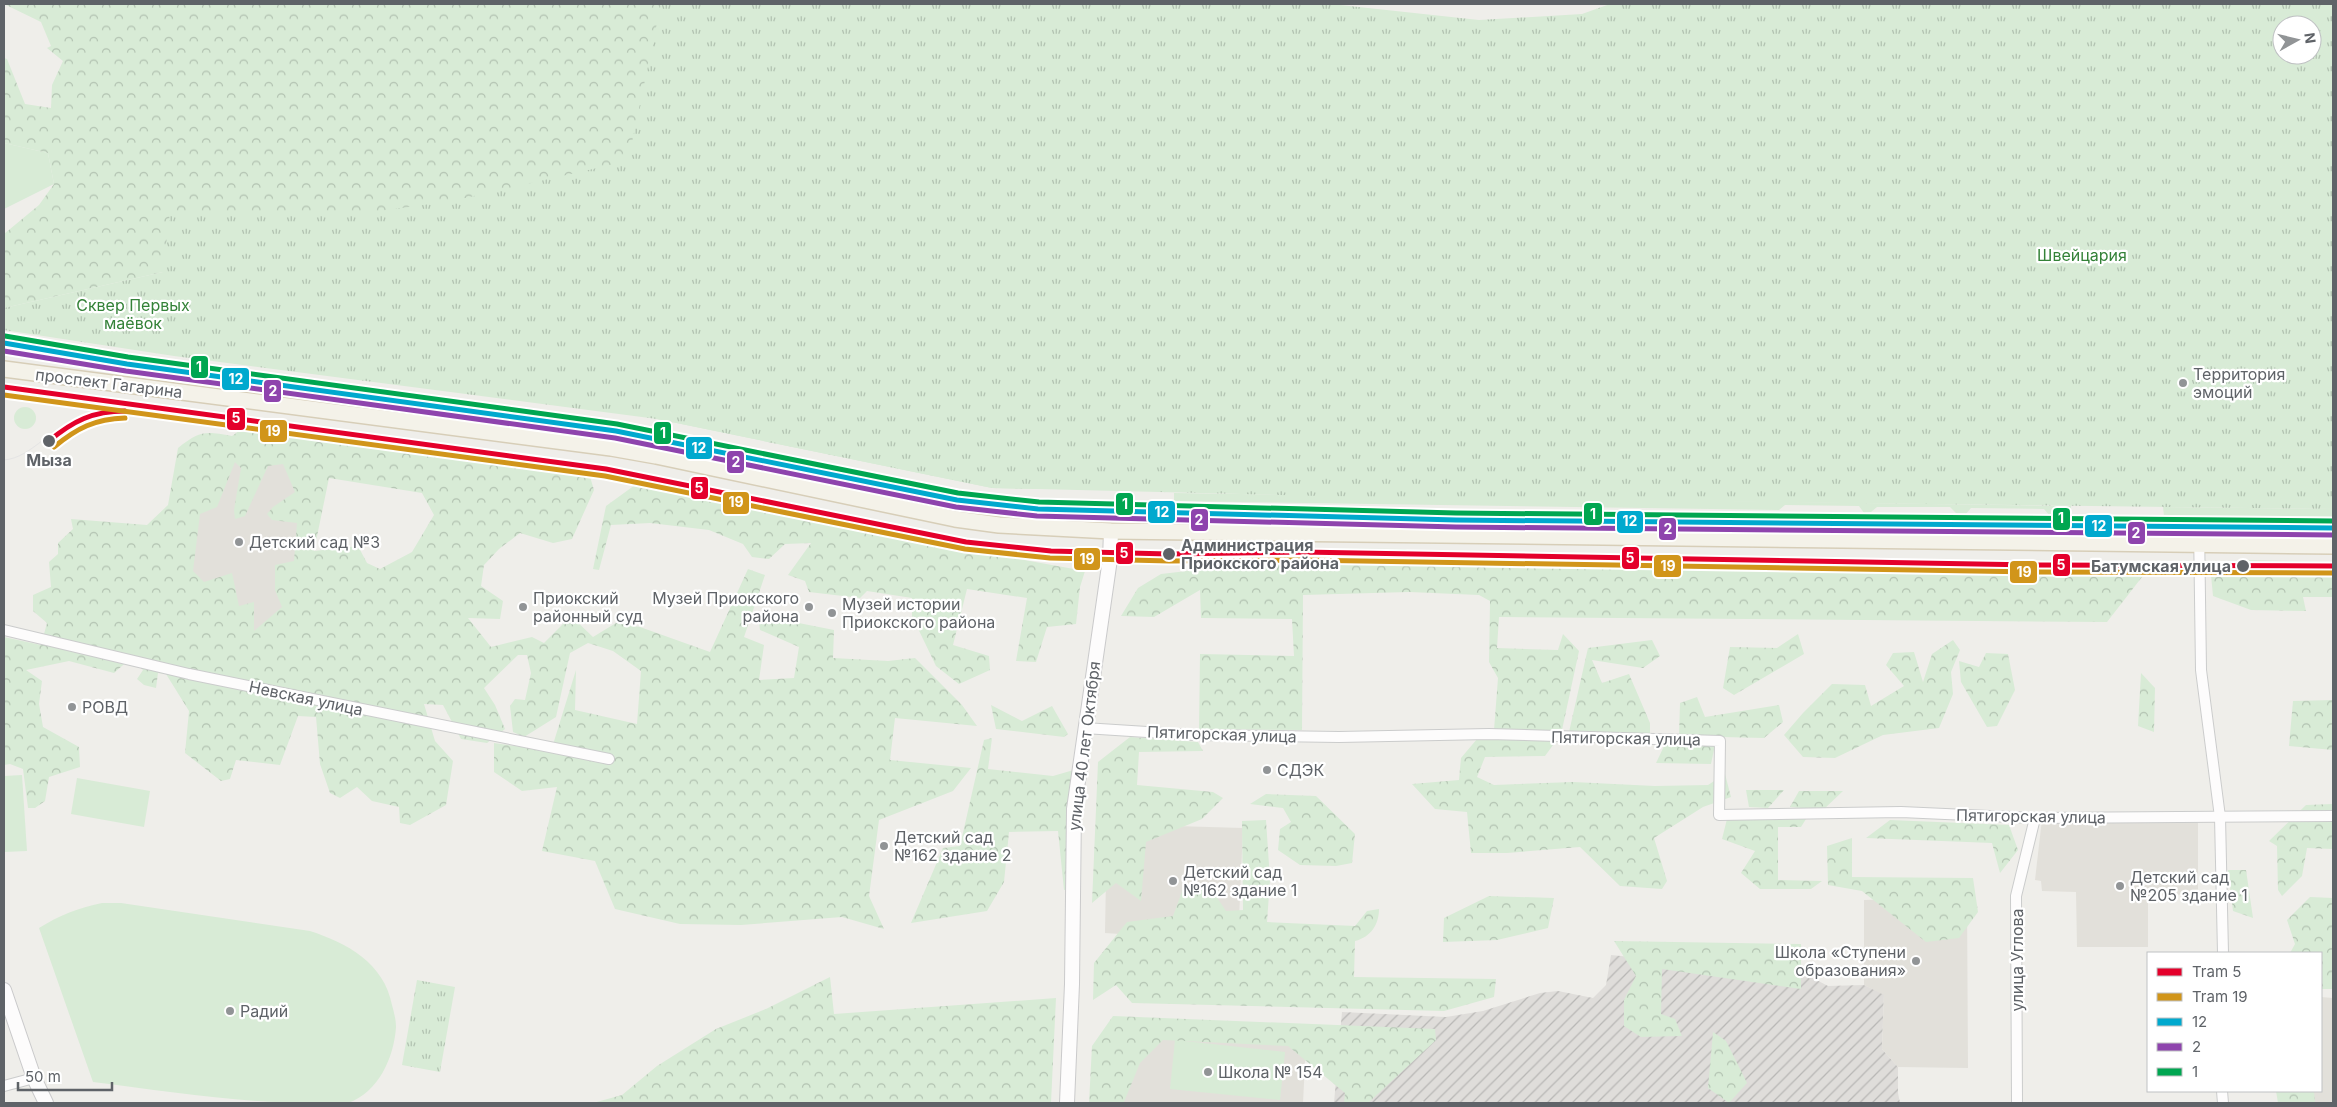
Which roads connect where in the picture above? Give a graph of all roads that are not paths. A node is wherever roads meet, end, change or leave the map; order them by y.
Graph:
1 (4, 344) edge
2 (4, 369) edge
3 (1111, 511) junction
4 (2198, 526) junction
5 (2333, 528) edge
6 (1111, 531) junction
7 (2199, 544) junction
8 (2333, 546) edge
9 (4, 630) edge
10 (1084, 728) junction
11 (609, 759) dead end
12 (2333, 816) edge
13 (2035, 818) junction
14 (2220, 818) junction
15 (2223, 952) edge
16 (4, 990) edge
17 (34, 1078) junction
18 (4, 1086) edge
19 (46, 1103) edge
20 (1067, 1103) edge
21 (2017, 1103) edge

1 - 3 main road, проспект Гагарина
2 - 6 main road, проспект Гагарина
3 - 4 main road, проспект Гагарина
3 - 6 main road, улица 40 лет Октября
4 - 5 main road, проспект Гагарина
4 - 7 street
6 - 7 main road, проспект Гагарина
6 - 10 street, улица 40 лет Октября
7 - 8 main road, проспект Гагарина
7 - 14 street
9 - 11 street, Невская улица
10 - 13 street, Пятигорская улица
10 - 20 street, улица 40 лет Октября
12 - 14 street, Пятигорская улица
13 - 14 street, Пятигорская улица
13 - 21 street, улица Углова
14 - 15 street
16 - 17 street
17 - 18 street
17 - 19 street

